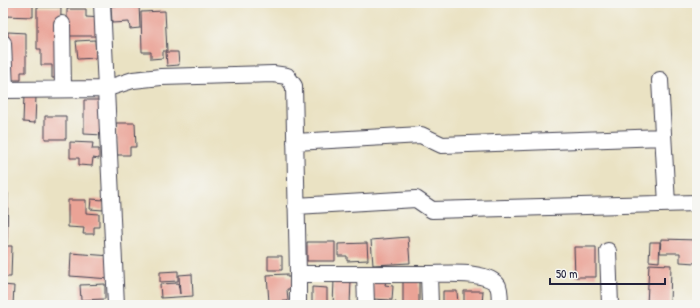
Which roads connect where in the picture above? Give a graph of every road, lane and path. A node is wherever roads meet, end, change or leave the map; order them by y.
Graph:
1 (102, 3) edge
2 (62, 24) dead end
3 (3, 42) edge
4 (660, 80) dead end
5 (105, 88) junction
6 (4, 90) edge
7 (63, 90) junction
8 (663, 137) junction
9 (295, 142) junction
10 (697, 203) edge
11 (666, 204) junction
12 (296, 206) junction
13 (608, 251) dead end
14 (298, 274) junction
15 (365, 274) junction
16 (429, 274) junction
17 (116, 305) edge
18 (298, 305) edge
19 (366, 305) edge
20 (430, 305) edge
21 (499, 305) edge
22 (610, 305) edge

1 - 5 street
2 - 7 street
3 - 6 street
4 - 8 street
5 - 7 street
5 - 9 street
5 - 17 street
6 - 7 street
8 - 9 street
8 - 11 street
9 - 12 street
10 - 11 street
11 - 12 street
12 - 14 street
13 - 22 street
14 - 15 street
14 - 18 street
15 - 16 street
15 - 19 street
16 - 20 street
16 - 21 street

